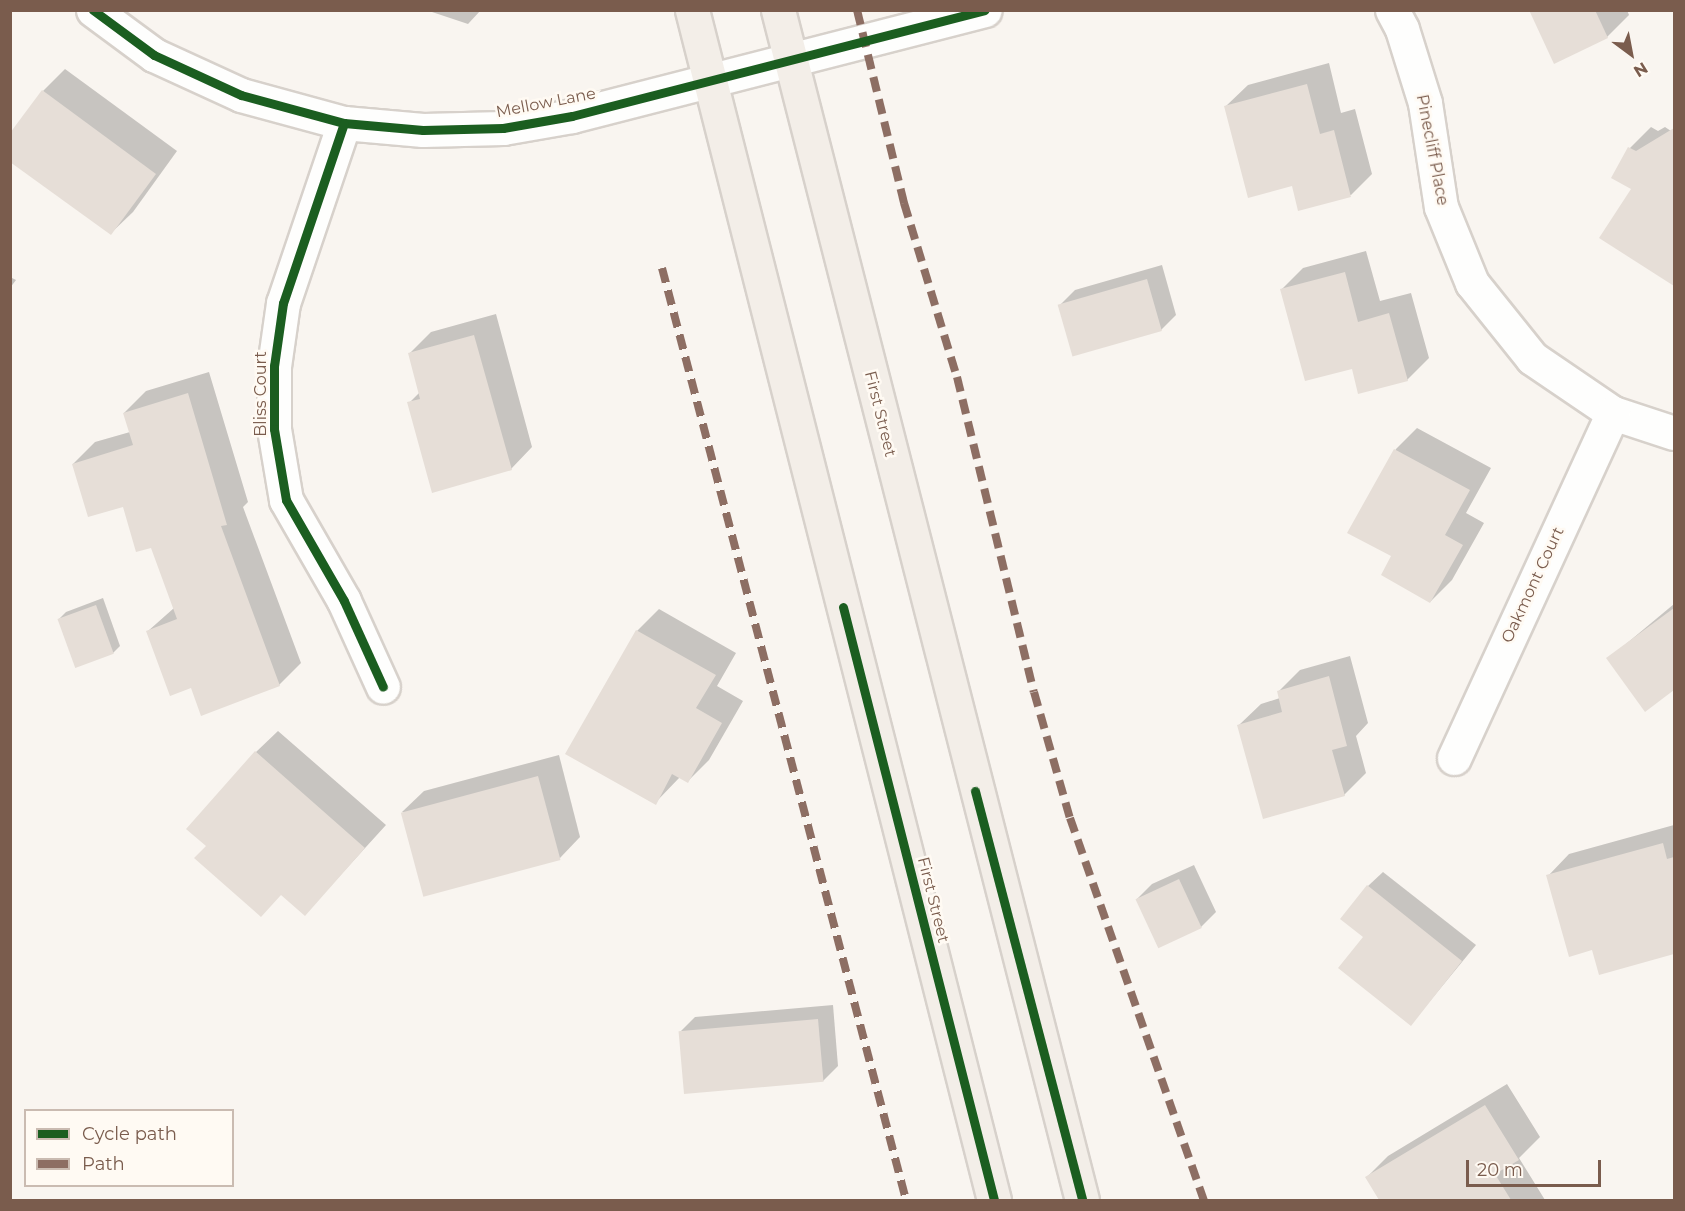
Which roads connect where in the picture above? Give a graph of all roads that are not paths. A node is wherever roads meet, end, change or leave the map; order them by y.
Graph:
1 (93, 10) edge
2 (692, 10) edge
3 (778, 10) edge
4 (985, 10) edge
5 (1392, 10) edge
6 (791, 60) junction
7 (710, 81) junction
8 (344, 123) junction
9 (1613, 413) junction
10 (1674, 433) edge
11 (383, 687) dead end
12 (1454, 758) dead end
13 (994, 1200) edge
14 (1082, 1200) edge

1 - 8 street, Mellow Lane
2 - 7 main road, First Street
3 - 6 main road, First Street
4 - 6 street, Mellow Lane
5 - 9 street, Pinecliff Place
6 - 7 street, Mellow Lane
6 - 14 main road, First Street
7 - 8 street, Mellow Lane
7 - 13 main road, First Street
8 - 11 street, Bliss Court
9 - 10 street, Pinecliff Place
9 - 12 street, Oakmont Court

